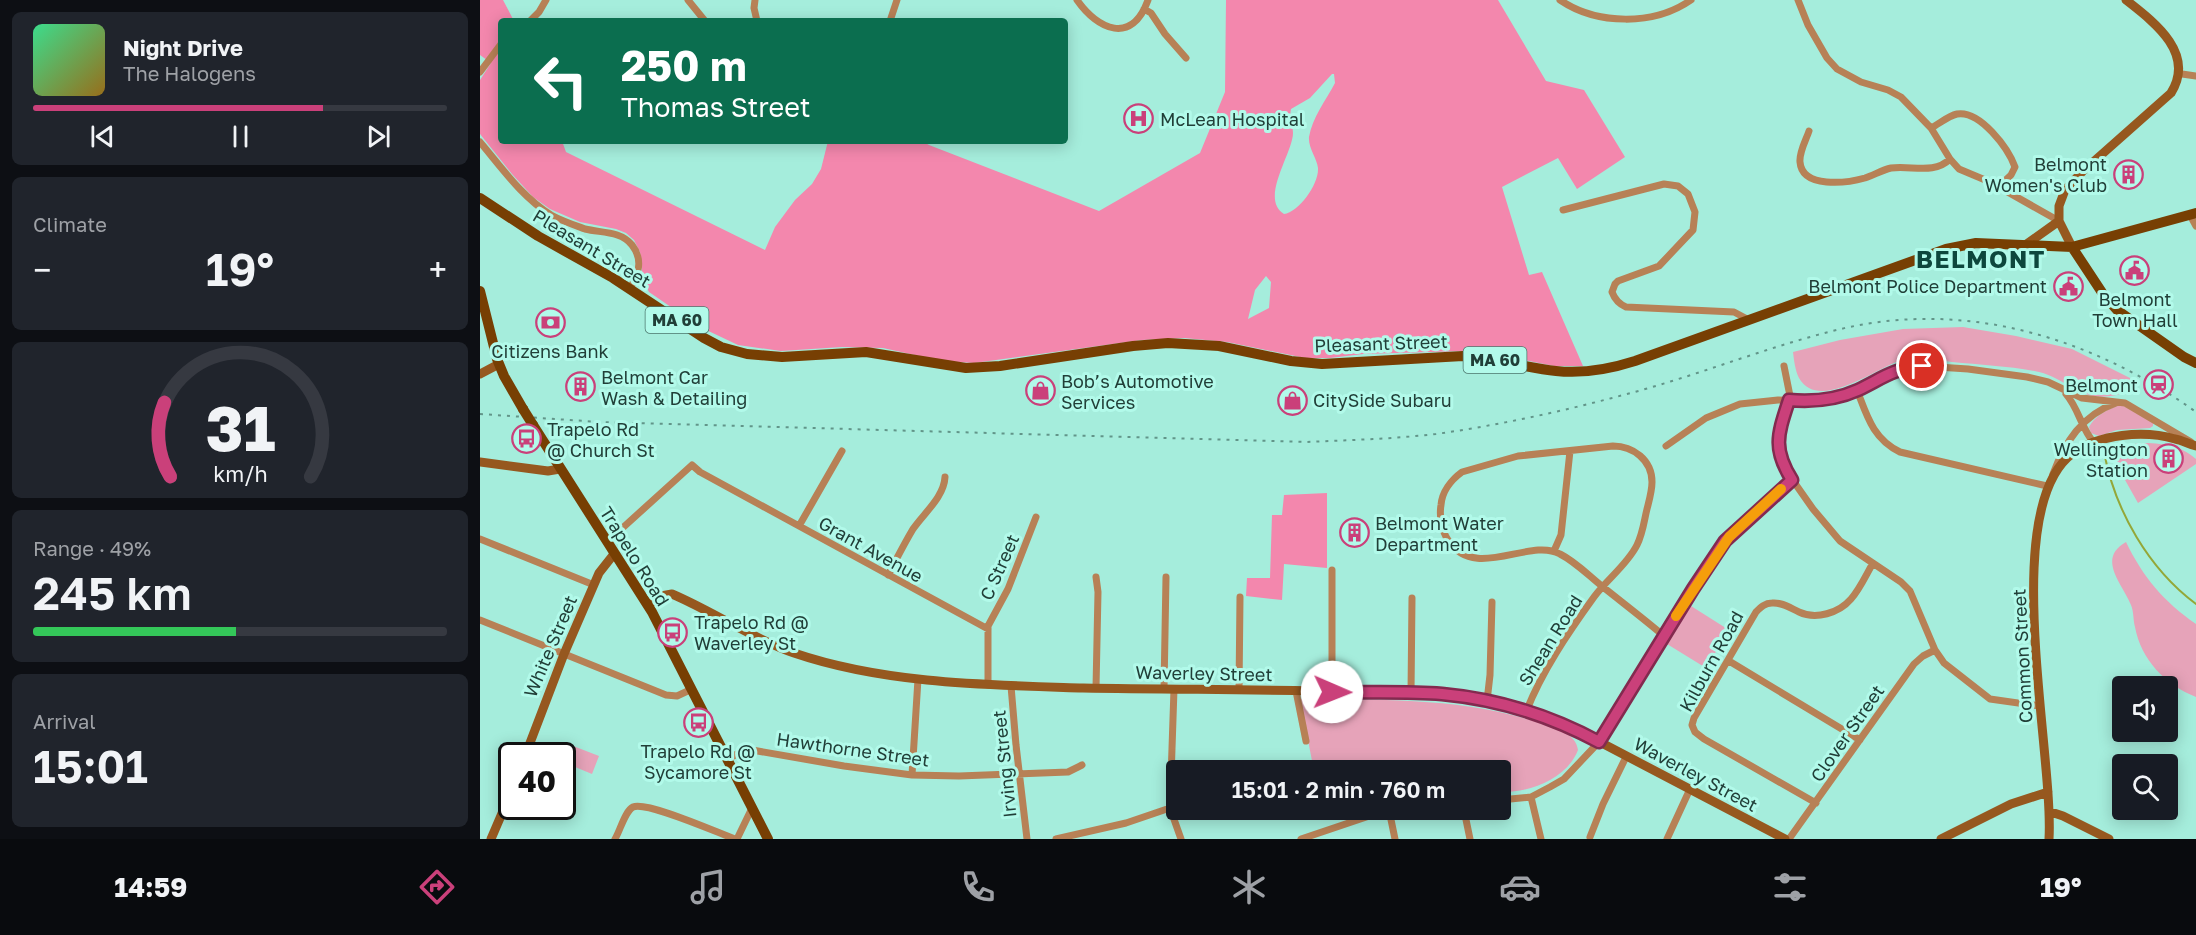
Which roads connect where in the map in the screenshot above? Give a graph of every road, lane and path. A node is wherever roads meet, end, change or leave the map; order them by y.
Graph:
1 (546, 0) edge
2 (688, 0) edge
3 (755, 0) edge
4 (897, 0) edge
5 (1077, 0) edge
6 (1148, 0) edge
7 (1560, 0) edge
8 (1691, 0) edge
9 (1798, 0) edge
10 (2126, 0) edge
11 (1144, 9) junction
12 (533, 18) edge
13 (703, 18) edge
14 (756, 18) edge
15 (891, 18) edge
16 (498, 48) edge
17 (1186, 58) dead end
18 (480, 72) edge
19 (2182, 74) junction
20 (2196, 76) edge
21 (1931, 128) junction
22 (1809, 131) dead end
23 (480, 142) edge
24 (1950, 159) junction
25 (1998, 187) junction
26 (480, 198) edge
27 (1563, 210) dead end
28 (2193, 214) edge
29 (2059, 221) junction
30 (2196, 226) edge
31 (2023, 246) junction
32 (2072, 247) junction
33 (630, 288) junction
34 (480, 291) edge
35 (1749, 320) junction
36 (482, 323) edge
37 (2193, 358) edge
38 (499, 364) junction
39 (1784, 366) dead end
40 (480, 374) edge
41 (1857, 390) junction
42 (2062, 390) junction
43 (1789, 400) junction
44 (2118, 402) junction
45 (2082, 423) junction
46 (2094, 443) junction
47 (2196, 445) edge
48 (1666, 446) dead end
49 (1570, 450) junction
50 (842, 451) dead end
51 (480, 462) edge
52 (560, 469) junction
53 (2053, 474) junction
54 (945, 477) dead end
55 (1792, 480) junction
56 (2047, 486) junction
57 (1036, 517) dead end
58 (799, 526) junction
59 (480, 540) edge
60 (607, 542) junction
61 (1554, 551) junction
62 (615, 554) junction
63 (1873, 563) junction
64 (1332, 570) dead end
65 (888, 575) junction
66 (1096, 577) dead end
67 (1166, 578) dead end
68 (594, 585) junction
69 (1603, 587) junction
70 (1240, 597) dead end
71 (1412, 598) dead end
72 (1492, 602) dead end
73 (648, 605) junction
74 (480, 620) edge
75 (988, 629) junction
76 (1664, 636) junction
77 (1935, 650) junction
78 (564, 654) junction
79 (1729, 661) junction
80 (918, 679) junction
81 (988, 685) junction
82 (1011, 686) junction
83 (1096, 688) junction
84 (692, 689) junction
85 (1169, 689) junction
86 (1239, 690) junction
87 (1296, 691) junction
88 (1332, 692) junction
89 (1411, 693) junction
90 (1487, 701) junction
91 (2040, 706) junction
92 (1526, 712) junction
93 (1860, 740) junction
94 (1306, 741) dead end
95 (530, 742) edge
96 (1599, 742) junction
97 (1626, 757) junction
98 (727, 759) junction
99 (1170, 760) edge
100 (1082, 765) dead end
101 (912, 775) junction
102 (1020, 775) junction
103 (1690, 789) junction
104 (2048, 792) junction
105 (1531, 797) junction
106 (1511, 799) edge
107 (1816, 803) junction
108 (752, 808) junction
109 (1166, 809) edge
110 (2051, 812) junction
111 (499, 820) edge
112 (1174, 820) edge
113 (1362, 820) edge
114 (1390, 820) edge
115 (1466, 820) edge
116 (1324, 835) edge
117 (1590, 837) dead end
118 (491, 839) edge
119 (615, 839) edge
120 (736, 839) edge
121 (768, 839) edge
122 (1028, 839) edge
123 (1056, 839) edge
124 (1181, 839) edge
125 (1301, 839) edge
126 (1395, 839) edge
127 (1470, 839) edge
128 (1541, 839) edge
129 (1667, 839) edge
130 (1787, 839) edge
131 (1941, 839) edge
132 (2049, 839) edge
133 (2109, 839) edge

1 - 12 street
2 - 13 street
3 - 14 street
4 - 15 street
5 - 11 street
6 - 11 street
7 - 8 street
9 - 21 street
10 - 19 street
11 - 17 street
16 - 18 street
19 - 20 street
19 - 29 street
21 - 24 street
21 - 25 street
22 - 24 street
23 - 33 street
24 - 25 street
25 - 29 street
26 - 33 main road, Pleasant Street / MA 60
27 - 35 street
28 - 30 street
28 - 32 main road, Pleasant Street / MA 60
29 - 31 street
29 - 32 street
31 - 32 main road, Pleasant Street / MA 60
31 - 35 main road, Pleasant Street / MA 60
32 - 37 main road
33 - 35 main road, Pleasant Street / MA 60
34 - 36 main road, Trapelo Road
36 - 38 main road, Trapelo Road
38 - 40 street
38 - 52 main road, Trapelo Road, bridge
39 - 43 street
41 - 42 street
41 - 43 street
41 - 56 street
42 - 44 street
42 - 45 street
43 - 48 street
43 - 55 street
44 - 45 street, Common Street
44 - 47 street, Common Street
45 - 46 street
45 - 53 street, Common Street
46 - 47 street, Common Street
46 - 53 street, Common Street
49 - 61 street
49 - 61 street
49 - 69 street, Shean Road
50 - 58 street
51 - 52 street
52 - 60 main road, Trapelo Road
53 - 56 street, Common Street
54 - 65 street
55 - 63 street
55 - 76 street
56 - 91 street, Common Street
57 - 75 street, C Street
58 - 60 street, Grant Avenue
58 - 65 street, Grant Avenue
59 - 68 street
60 - 62 main road, Trapelo Road
61 - 69 street
62 - 68 street, White Street
62 - 73 main road, Trapelo Road
63 - 77 street
63 - 79 street, Kilburn Road
64 - 88 street
65 - 75 street, Grant Avenue
66 - 83 street
67 - 85 street
68 - 78 street, White Street
69 - 76 street
69 - 92 street, Shean Road
70 - 86 street
71 - 89 street
72 - 90 street
73 - 80 street, Waverley Street
73 - 84 main road, Trapelo Road
74 - 78 street
75 - 81 street
76 - 96 street
77 - 91 street
77 - 93 street, Clover Street
78 - 84 street
78 - 95 street, White Street
79 - 93 street
79 - 107 street, Kilburn Road
80 - 81 street, Waverley Street
80 - 101 street
81 - 82 street, Waverley Street
82 - 83 street, Waverley Street
82 - 102 street, Irving Street
83 - 85 street, Waverley Street
84 - 98 main road, Trapelo Road
85 - 86 street, Waverley Street
85 - 99 street
86 - 87 street, Waverley Street
87 - 88 street, Waverley Street
87 - 94 street
88 - 89 street, Waverley Street
89 - 90 street, Waverley Street
90 - 92 street, Waverley Street
91 - 104 street, Common Street
92 - 96 street, Waverley Street
93 - 107 street, Clover Street
96 - 97 street, Waverley Street
96 - 105 street
97 - 103 street, Waverley Street
97 - 117 street
98 - 101 street, Hawthorne Street
98 - 108 main road, Trapelo Road
100 - 102 street, Hawthorne Street
101 - 102 street, Hawthorne Street
102 - 122 street, Irving Street
103 - 129 street
103 - 130 street, Waverley Street
104 - 110 street, Common Street
104 - 131 street
105 - 106 street
105 - 128 street
107 - 130 street, Clover Street
108 - 120 street
108 - 121 main road, Trapelo Road
109 - 123 street
110 - 132 street, Common Street
110 - 133 street
111 - 118 street
112 - 124 street
113 - 116 street
114 - 126 street
115 - 127 street
116 - 125 street
119 - 120 street

